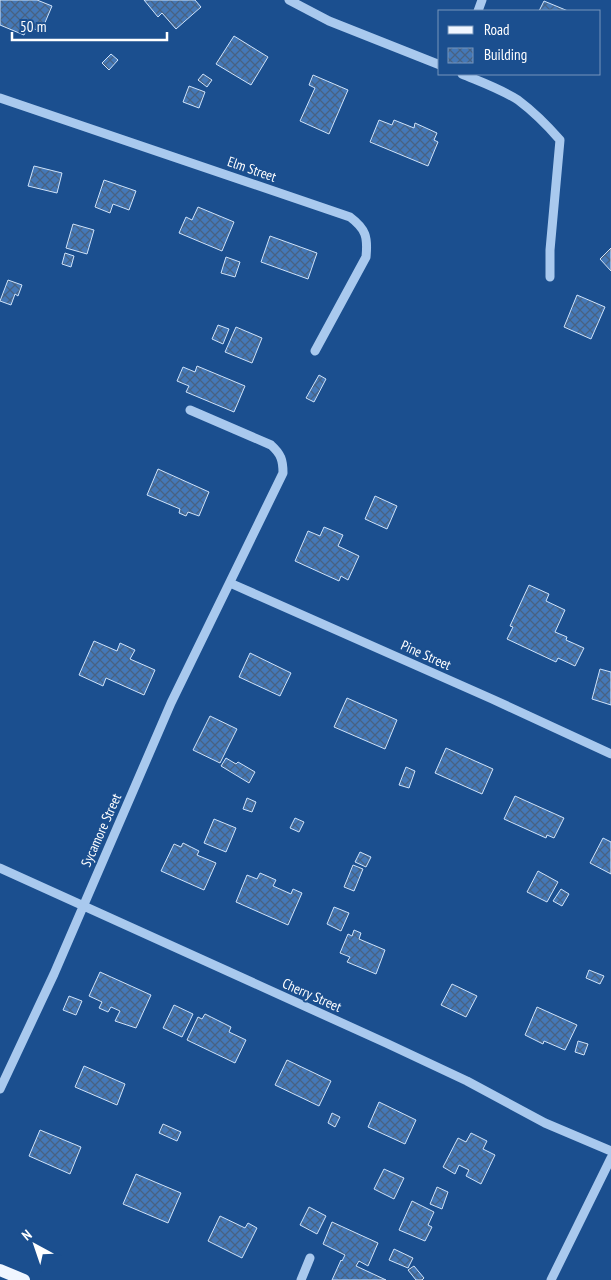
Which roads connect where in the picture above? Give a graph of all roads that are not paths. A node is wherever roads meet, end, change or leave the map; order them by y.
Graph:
1 (289, 0) edge
2 (438, 64) edge
3 (464, 75) edge
4 (0, 98) edge
5 (550, 277) dead end
6 (315, 351) dead end
7 (190, 410) dead end
8 (230, 583) junction
9 (611, 754) edge
10 (0, 868) edge
11 (83, 906) junction
12 (0, 1089) edge
13 (611, 1151) edge
14 (611, 1158) edge
15 (310, 1258) dead end
16 (0, 1270) edge
17 (24, 1280) edge
18 (300, 1280) edge
19 (551, 1280) edge

1 - 2 street
3 - 5 street
4 - 6 street, Elm Street
7 - 8 street, Sycamore Street
8 - 9 street, Pine Street
8 - 11 street, Sycamore Street
10 - 11 street, Cherry Street
11 - 12 street, Sycamore Street
11 - 13 street, Cherry Street
14 - 19 street
15 - 18 street
16 - 17 main road

